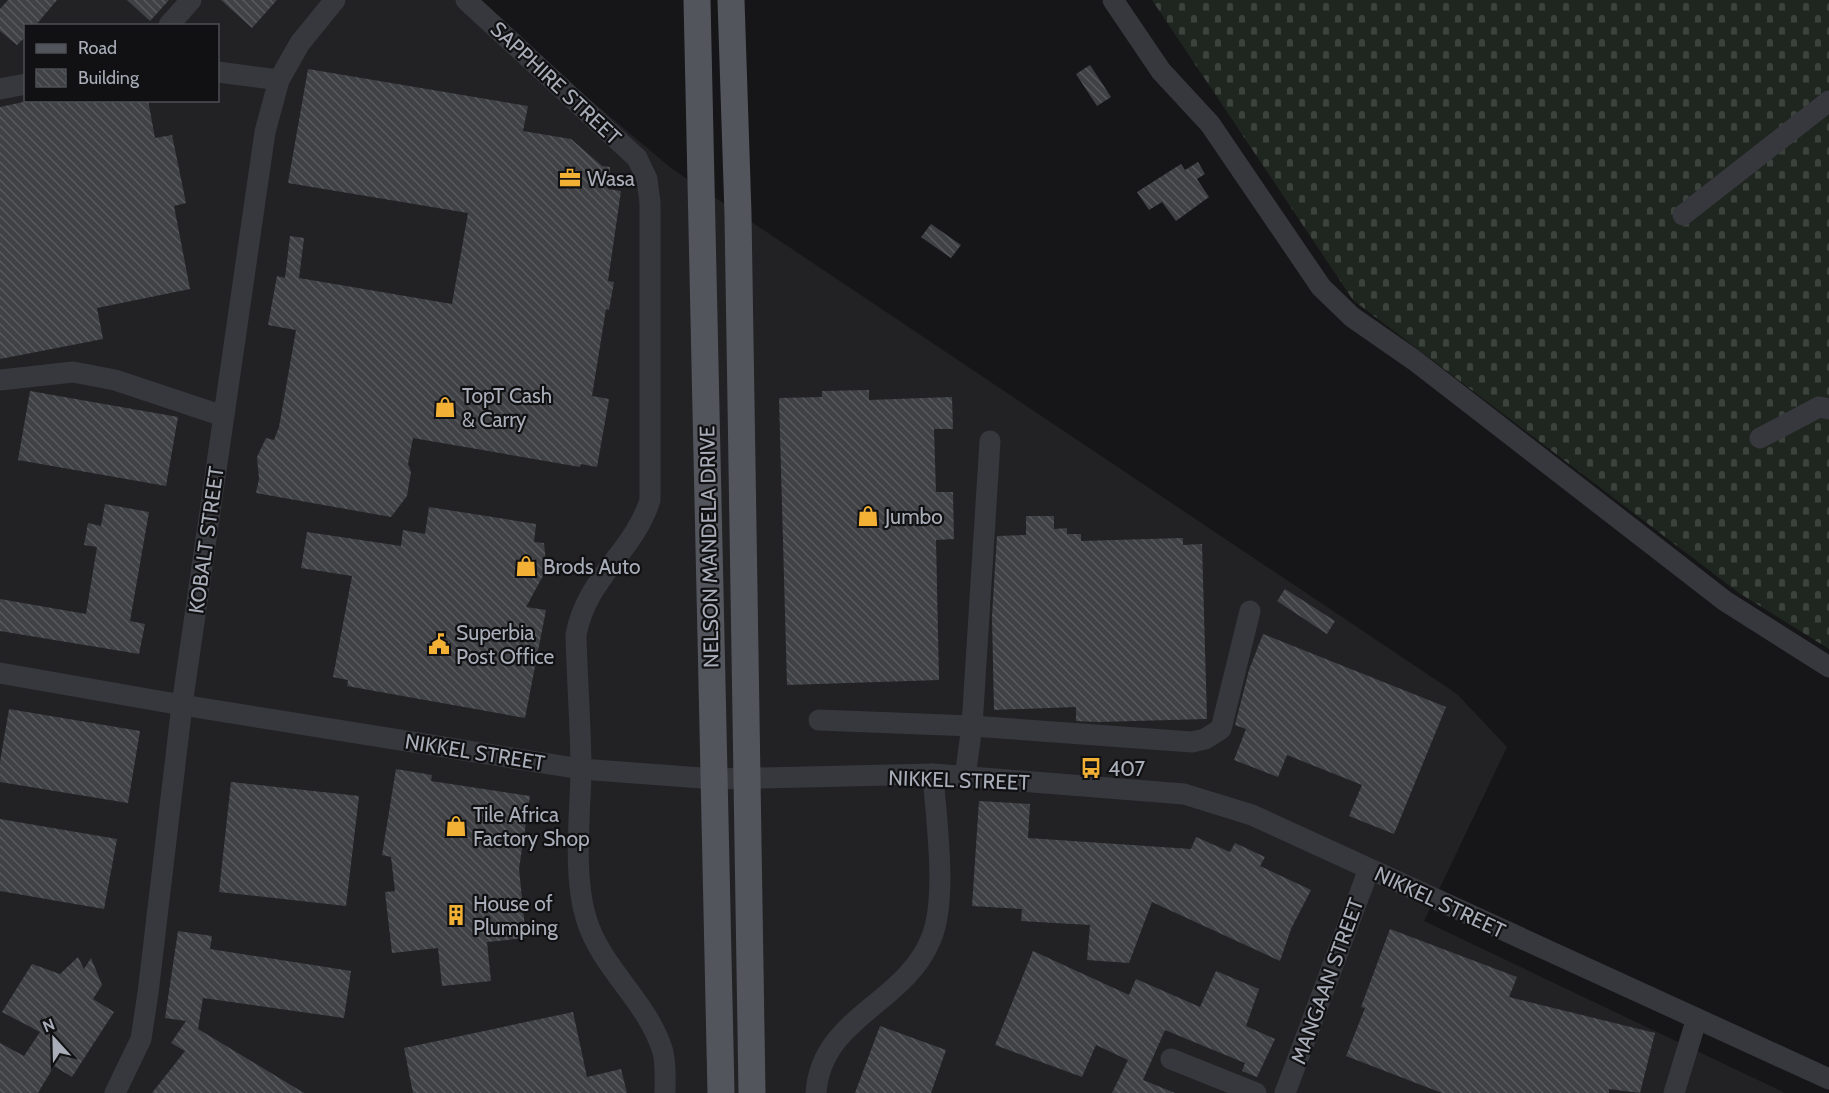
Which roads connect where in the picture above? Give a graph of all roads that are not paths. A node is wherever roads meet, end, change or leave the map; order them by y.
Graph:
1 (191, 0) edge
2 (335, 0) edge
3 (466, 0) edge
4 (697, 0) edge
5 (731, 0) edge
6 (1113, 0) edge
7 (170, 24) edge
8 (219, 72) edge
9 (279, 80) junction
10 (24, 84) edge
11 (0, 89) edge
12 (1829, 101) edge
13 (1683, 215) dead end
14 (0, 380) edge
15 (1829, 409) edge
16 (223, 416) junction
17 (1760, 438) dead end
18 (990, 441) dead end
19 (1250, 611) dead end
20 (1829, 668) edge
21 (0, 673) edge
22 (182, 705) junction
23 (819, 720) dead end
24 (972, 726) junction
25 (581, 769) junction
26 (933, 774) junction
27 (965, 777) junction
28 (715, 779) junction
29 (746, 779) junction
30 (1369, 868) junction
31 (1696, 1021) junction
32 (1171, 1059) dead end
33 (1829, 1079) edge
34 (115, 1093) edge
35 (665, 1093) edge
36 (721, 1093) edge
37 (752, 1093) edge
38 (816, 1093) edge
39 (1256, 1093) edge
40 (1285, 1093) edge
41 (1674, 1093) edge

1 - 7 street
2 - 9 street, KOBALT STREET
3 - 25 street, SAPPHIRE STREET
4 - 28 main road, NELSON MANDELA DRIVE
5 - 29 main road, NELSON MANDELA DRIVE
6 - 20 street
8 - 9 street
9 - 16 street, KOBALT STREET
10 - 11 street
12 - 13 street
14 - 16 street
15 - 17 street
16 - 22 street, KOBALT STREET
18 - 24 street
19 - 24 street
21 - 22 street, NIKKEL STREET
22 - 25 street, NIKKEL STREET
22 - 34 street, KOBALT STREET
23 - 24 street
24 - 27 street
25 - 28 street, NIKKEL STREET
25 - 35 street
26 - 27 street, NIKKEL STREET
26 - 29 street, NIKKEL STREET
26 - 38 street
27 - 30 street, NIKKEL STREET
28 - 29 street, NIKKEL STREET
28 - 36 main road, NELSON MANDELA DRIVE
29 - 37 main road, NELSON MANDELA DRIVE
30 - 31 street, NIKKEL STREET
30 - 40 street, MANGAAN STREET
31 - 33 street, NIKKEL STREET
31 - 41 street
32 - 39 street

